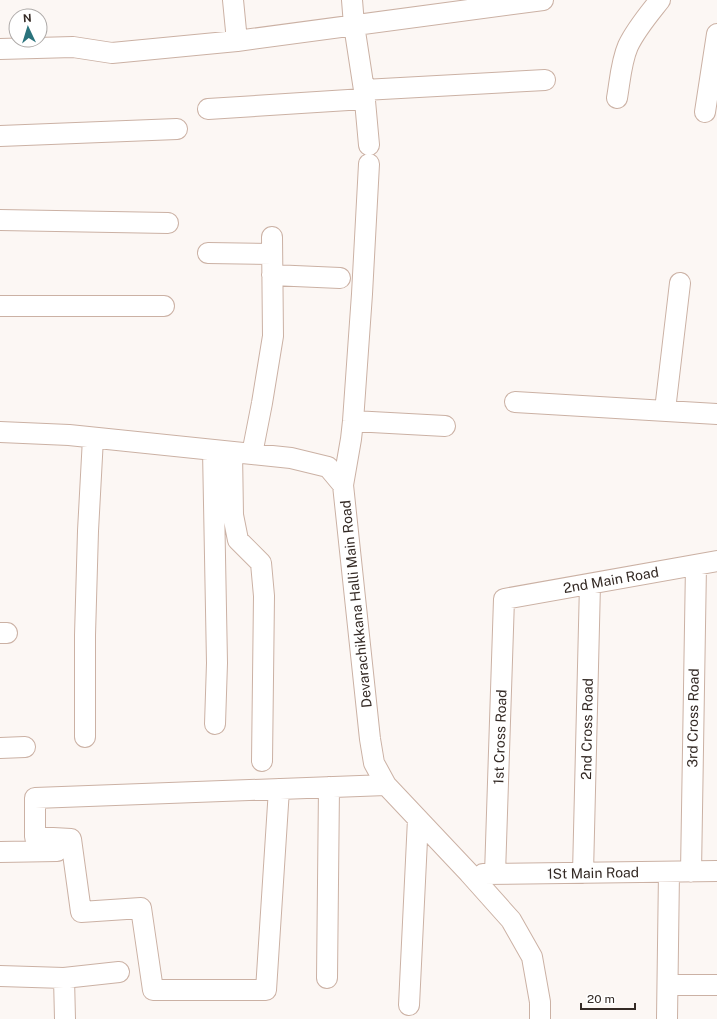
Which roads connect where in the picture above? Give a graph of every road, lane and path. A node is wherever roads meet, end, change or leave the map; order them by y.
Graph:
1 (233, 0) edge
2 (352, 0) edge
3 (543, 0) edge
4 (660, 0) edge
5 (354, 25) junction
6 (717, 34) edge
7 (237, 41) junction
8 (0, 49) edge
9 (545, 80) dead end
10 (364, 94) junction
11 (617, 98) dead end
12 (208, 109) dead end
13 (705, 112) dead end
14 (177, 129) dead end
15 (0, 136) edge
16 (369, 144) dead end
17 (369, 164) dead end
18 (0, 220) edge
19 (168, 223) dead end
20 (208, 253) dead end
21 (272, 275) junction
22 (340, 278) dead end
23 (680, 283) dead end
24 (0, 306) edge
25 (164, 306) dead end
26 (515, 402) dead end
27 (666, 410) junction
28 (717, 414) edge
29 (353, 421) junction
30 (445, 426) dead end
31 (0, 432) edge
32 (93, 438) junction
33 (213, 450) junction
34 (232, 452) junction
35 (252, 454) junction
36 (343, 485) junction
37 (717, 561) edge
38 (696, 565) junction
39 (590, 584) junction
40 (504, 599) joint
41 (215, 724) dead end
42 (84, 737) dead end
43 (25, 747) dead end
44 (0, 748) edge
45 (262, 761) dead end
46 (386, 785) junction
47 (329, 787) junction
48 (280, 789) junction
49 (418, 819) junction
50 (57, 851) dead end
51 (0, 852) edge
52 (717, 871) edge
53 (669, 872) junction
54 (691, 872) junction
55 (469, 873) junction
56 (583, 873) junction
57 (495, 874) junction
58 (119, 972) dead end
59 (0, 976) edge
60 (64, 978) junction
61 (328, 978) dead end
62 (668, 985) junction
63 (717, 985) edge
64 (409, 1004) dead end
65 (65, 1019) edge
66 (540, 1019) edge
67 (668, 1019) edge

1 - 7 street
2 - 5 street
3 - 5 street
4 - 11 street
5 - 7 street
5 - 10 street
6 - 13 street
7 - 8 street
9 - 10 street
10 - 12 street
10 - 16 street
14 - 15 street
17 - 29 street
18 - 19 street
20 - 21 street
21 - 22 street
21 - 35 street
23 - 27 street
24 - 25 street
26 - 27 street
27 - 28 street
29 - 30 street
29 - 36 street
31 - 32 street, Devarachikkana Halli Main Road
32 - 33 street, Devarachikkana Halli Main Road
32 - 42 street
33 - 34 street, Devarachikkana Halli Main Road
33 - 41 street
34 - 35 street, Devarachikkana Halli Main Road
34 - 45 street
35 - 36 street, Devarachikkana Halli Main Road
36 - 46 street, Devarachikkana Halli Main Road
37 - 38 street, 2nd Main Road
38 - 39 street, 2nd Main Road
38 - 54 street, 3rd Cross Road
39 - 40 street, 2nd Main Road
39 - 56 street, 2nd Cross Road
40 - 57 street, 1st Cross Road
43 - 44 street
46 - 47 street
46 - 49 street, Devarachikkana Halli Main Road
47 - 48 street
47 - 61 street
48 - 48 street
49 - 55 street, Devarachikkana Halli Main Road
49 - 64 street
50 - 51 street
52 - 54 street, 1St Main Road
53 - 54 street, 1St Main Road
53 - 56 street, 1St Main Road
53 - 62 street
55 - 57 street, 1St Main Road
55 - 66 street, Devarachikkana Halli Main Road
56 - 57 street, 1St Main Road
58 - 60 street
59 - 60 street
60 - 65 street
62 - 63 street
62 - 67 street

